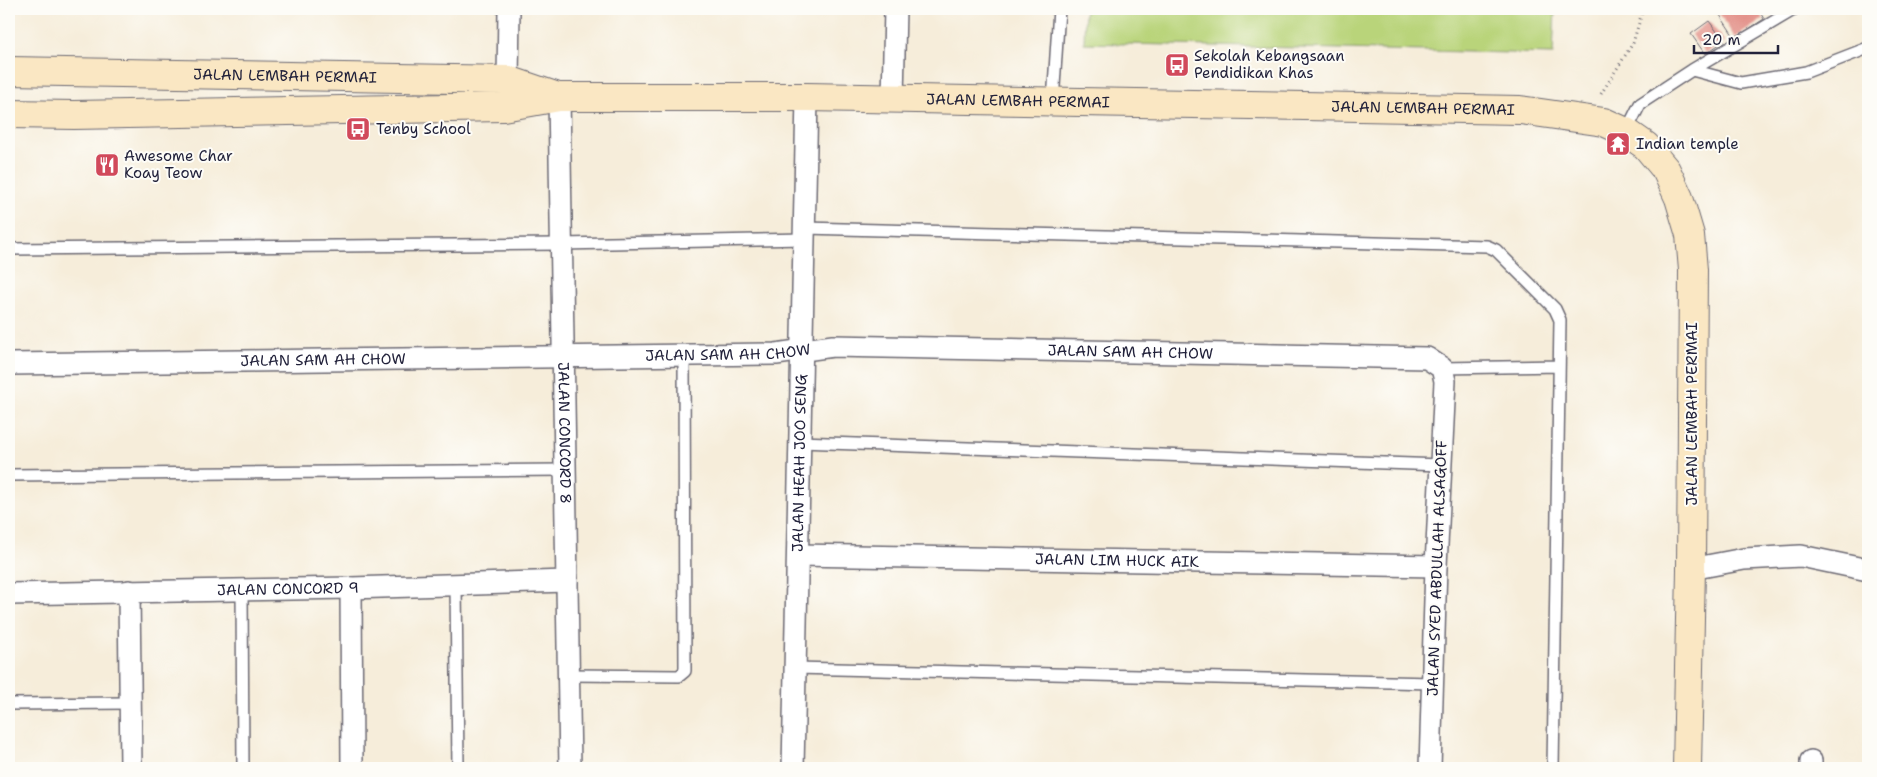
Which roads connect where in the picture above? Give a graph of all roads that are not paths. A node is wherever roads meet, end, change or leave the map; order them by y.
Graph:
1 (508, 9) edge
2 (895, 9) edge
3 (1059, 9) edge
4 (1795, 9) edge
5 (1868, 48) edge
6 (1692, 70) junction
7 (9, 72) edge
8 (508, 80) junction
9 (559, 97) junction
10 (807, 97) junction
11 (893, 98) junction
12 (1053, 102) junction
13 (9, 114) edge
14 (1626, 132) junction
15 (805, 233) junction
16 (562, 244) junction
17 (9, 249) edge
18 (802, 350) junction
19 (684, 355) junction
20 (563, 356) junction
21 (9, 364) edge
22 (1559, 366) junction
23 (1442, 368) junction
24 (800, 442) junction
25 (1441, 466) junction
26 (565, 470) junction
27 (9, 475) edge
28 (798, 555) junction
29 (1436, 566) junction
30 (1691, 570) junction
31 (1868, 570) edge
32 (567, 581) junction
33 (456, 585) junction
34 (350, 588) junction
35 (242, 590) junction
36 (129, 591) junction
37 (9, 594) edge
38 (795, 668) junction
39 (568, 675) junction
40 (1432, 682) junction
41 (130, 703) junction
42 (9, 704) edge
43 (131, 768) edge
44 (244, 768) edge
45 (352, 768) edge
46 (458, 768) edge
47 (570, 768) edge
48 (793, 768) edge
49 (1430, 768) edge
50 (1553, 768) edge
51 (1686, 768) edge

1 - 8 street
2 - 11 street
3 - 12 lane
4 - 6 lane
5 - 6 lane
6 - 14 lane
7 - 8 main road, JALAN LEMBAH PERMAI
8 - 9 main road, JALAN LEMBAH PERMAI
9 - 10 main road, JALAN LEMBAH PERMAI
9 - 13 main road, JALAN LEMBAH PERMAI
9 - 16 street, JALAN CONCORD 8
10 - 11 main road, JALAN LEMBAH PERMAI
10 - 15 street, JALAN HEAH JOO SENG
11 - 12 main road, JALAN LEMBAH PERMAI
12 - 14 main road, JALAN LEMBAH PERMAI
14 - 30 main road, JALAN LEMBAH PERMAI
15 - 16 lane
15 - 18 street, JALAN HEAH JOO SENG
15 - 22 lane
16 - 17 lane
16 - 20 street, JALAN CONCORD 8
18 - 19 street, JALAN SAM AH CHOW
18 - 23 street, JALAN SAM AH CHOW
18 - 24 street, JALAN HEAH JOO SENG
19 - 20 street, JALAN SAM AH CHOW
19 - 39 lane
20 - 21 street, JALAN SAM AH CHOW
20 - 26 street, JALAN CONCORD 8
22 - 23 lane
22 - 50 lane
23 - 25 street, JALAN SYED ABDULLAH ALSAGOFF
24 - 25 lane
24 - 28 street, JALAN HEAH JOO SENG
25 - 29 street, JALAN SYED ABDULLAH ALSAGOFF
26 - 27 lane
26 - 32 street, JALAN CONCORD 8
28 - 29 street, JALAN LIM HUCK AIK
28 - 38 street, JALAN HEAH JOO SENG
29 - 40 street, JALAN SYED ABDULLAH ALSAGOFF
30 - 31 street
30 - 51 main road, JALAN LEMBAH PERMAI
32 - 33 street, JALAN CONCORD 9
32 - 39 street, JALAN CONCORD 8
33 - 34 street, JALAN CONCORD 9
33 - 46 lane
34 - 35 street, JALAN CONCORD 9
34 - 45 street
35 - 36 street, JALAN CONCORD 9
35 - 44 lane
36 - 37 street, JALAN CONCORD 9
36 - 41 street
38 - 40 lane
38 - 48 street, JALAN HEAH JOO SENG
39 - 47 street, JALAN CONCORD 8
40 - 49 street, JALAN SYED ABDULLAH ALSAGOFF
41 - 42 lane
41 - 43 street

